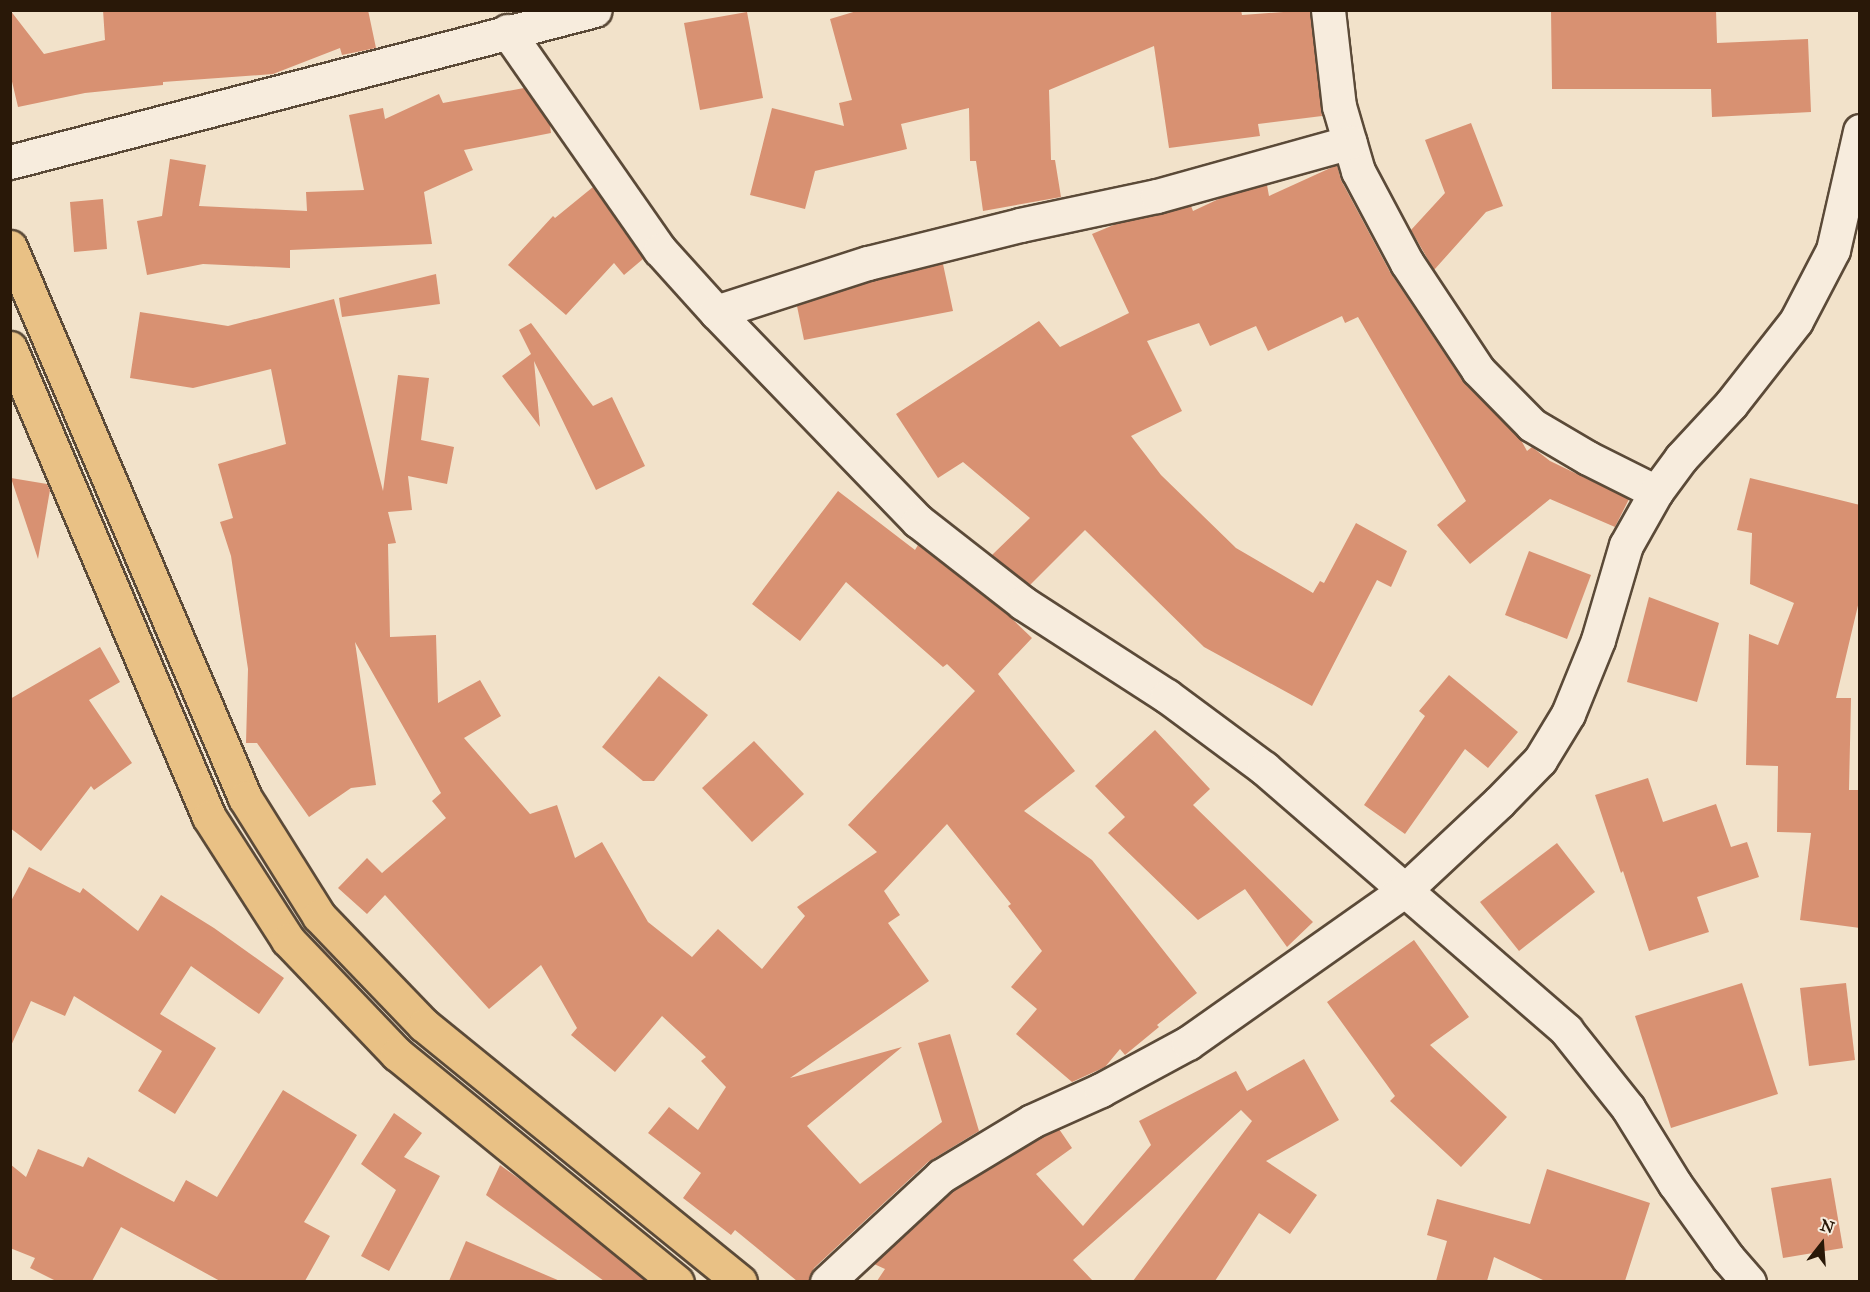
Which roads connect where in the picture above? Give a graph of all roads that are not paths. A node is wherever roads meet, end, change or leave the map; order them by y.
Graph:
1 (595, 10) edge
2 (1328, 10) edge
3 (507, 31) junction
4 (1860, 131) edge
5 (1350, 142) junction
6 (10, 162) edge
7 (10, 246) edge
8 (716, 312) junction
9 (10, 348) edge
10 (1656, 492) junction
11 (1405, 890) junction
12 (677, 1281) edge
13 (740, 1281) edge
14 (827, 1281) edge
15 (1749, 1281) edge

1 - 3 street
2 - 5 street
3 - 6 street
3 - 8 street
4 - 10 street
5 - 8 street
5 - 10 street
7 - 13 main road
8 - 11 street
9 - 12 main road
10 - 11 street
11 - 14 street
11 - 15 street

